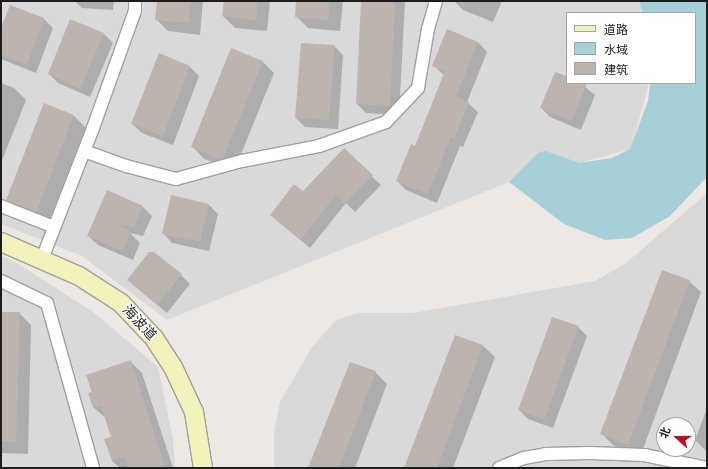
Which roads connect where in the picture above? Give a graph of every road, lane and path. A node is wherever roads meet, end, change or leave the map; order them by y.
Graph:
1 (135, 1) edge
2 (436, 1) edge
3 (84, 150) junction
4 (1, 206) edge
5 (54, 227) junction
6 (1, 242) edge
7 (42, 259) junction
8 (1, 281) edge
9 (93, 468) edge
10 (203, 468) edge
11 (499, 468) edge
12 (707, 468) edge

1 - 3 street
2 - 3 street
3 - 5 street
4 - 5 street
5 - 7 street
6 - 7 street, 海波道
7 - 10 street, 海波道
8 - 9 street
11 - 12 street

